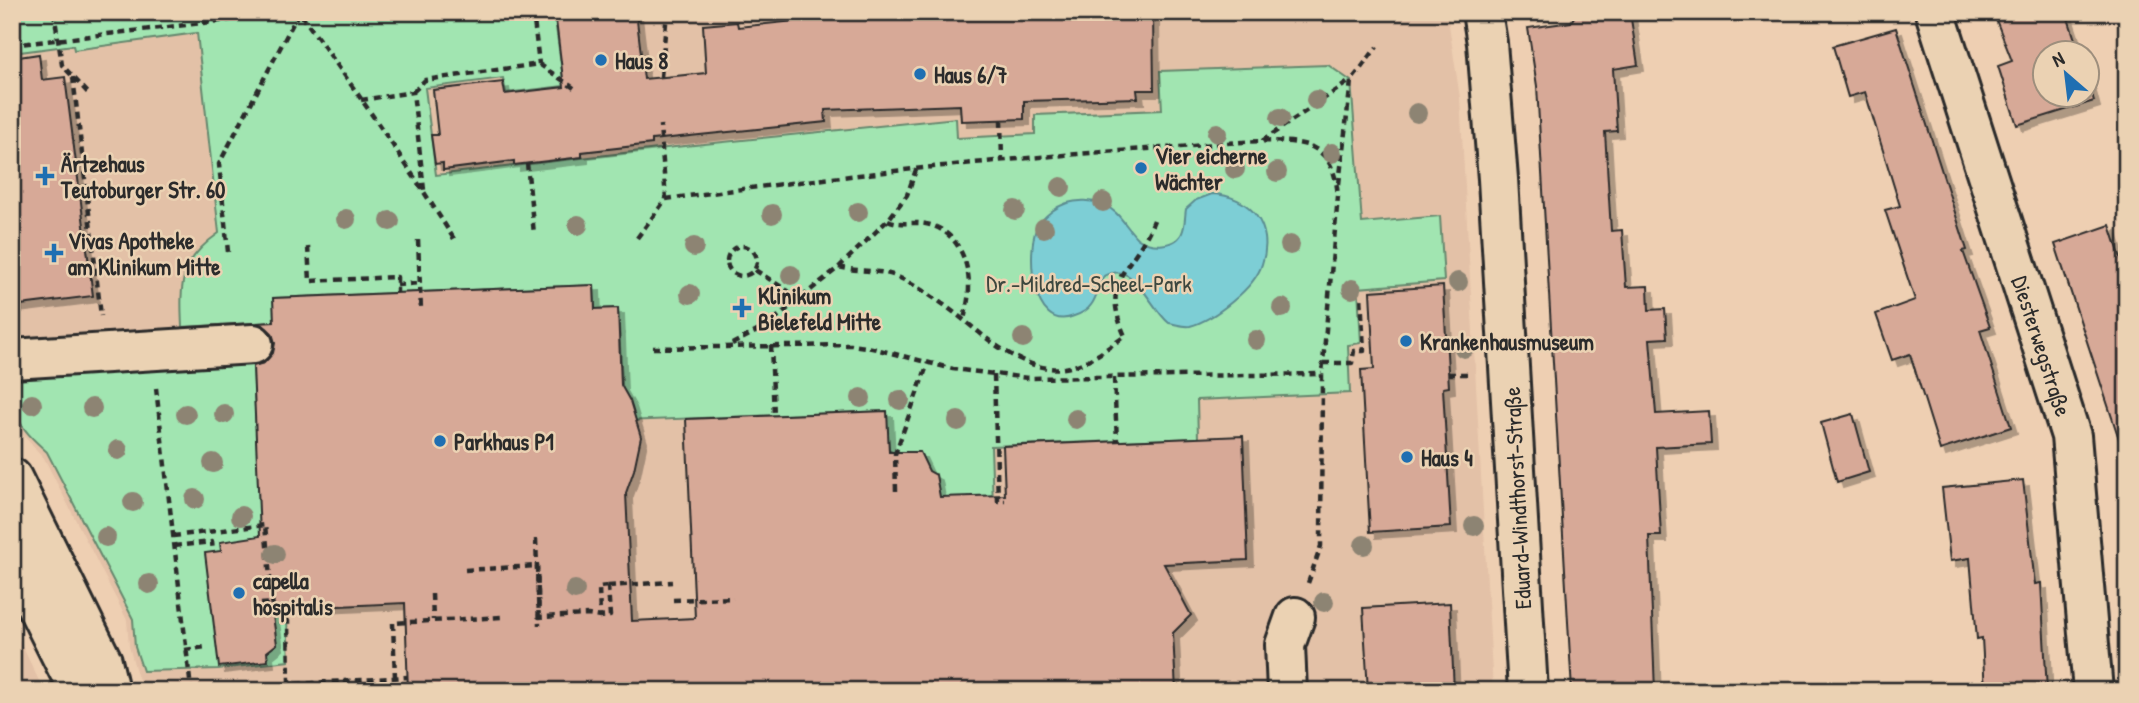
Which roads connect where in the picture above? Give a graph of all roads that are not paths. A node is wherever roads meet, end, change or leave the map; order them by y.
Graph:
1 (1482, 12) edge
2 (1935, 12) edge
3 (253, 344) dead end
4 (12, 359) edge
5 (12, 478) edge
6 (12, 557) edge
7 (1295, 617) road end
8 (86, 691) edge
9 (108, 691) edge
10 (1287, 691) edge
11 (1528, 691) edge
12 (2093, 691) edge

1 - 11 street, Eduard-Windthorst-Straße
2 - 12 street, Diesterwegstraße
3 - 4 street
5 - 9 street
6 - 8 street
7 - 10 street

